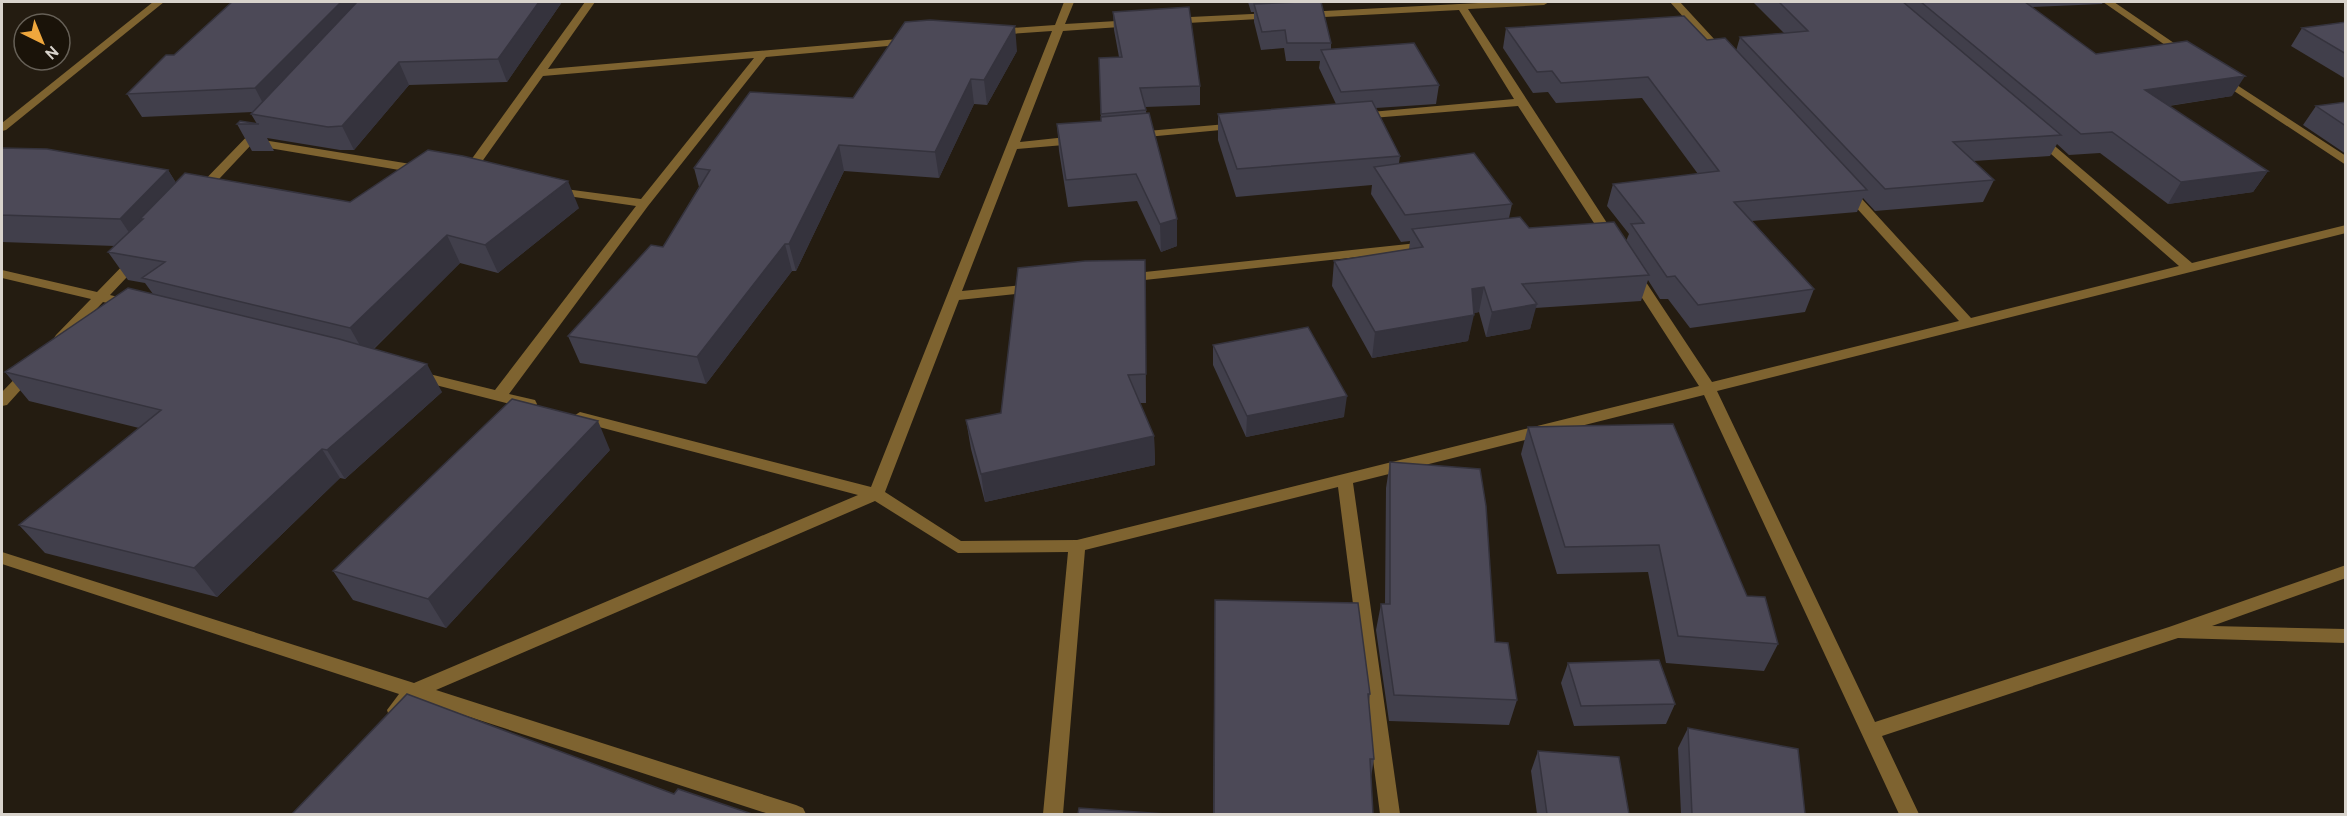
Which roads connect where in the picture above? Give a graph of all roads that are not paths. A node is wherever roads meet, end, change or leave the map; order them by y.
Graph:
1 (159, 2) edge
2 (590, 2) edge
3 (1069, 2) edge
4 (1544, 2) edge
5 (1675, 2) edge
6 (2108, 2) edge
7 (1362, 7) edge
8 (1462, 7) junction
9 (1294, 15) edge
10 (1282, 16) edge
11 (1141, 22) edge
12 (1153, 22) edge
13 (1059, 26) junction
14 (988, 33) edge
15 (916, 40) edge
16 (762, 55) junction
17 (1730, 62) edge
18 (539, 73) junction
19 (1521, 102) junction
20 (273, 115) edge
21 (1344, 117) edge
22 (1249, 125) edge
23 (2026, 127) edge
24 (2, 128) edge
25 (1119, 137) edge
26 (1084, 140) edge
27 (248, 141) junction
28 (1012, 146) junction
29 (2346, 162) edge
30 (431, 171) edge
31 (466, 177) edge
32 (1841, 184) edge
33 (544, 188) edge
34 (191, 202) edge
35 (644, 203) junction
36 (2346, 229) edge
37 (1438, 245) edge
38 (142, 254) edge
39 (2189, 268) junction
40 (2, 274) edge
41 (1108, 280) edge
42 (1048, 286) edge
43 (954, 296) junction
44 (100, 297) junction
45 (146, 308) edge
46 (1968, 323) junction
47 (397, 371) edge
48 (1708, 388) junction
49 (499, 396) junction
50 (2, 401) edge
51 (545, 408) edge
52 (568, 414) edge
53 (1345, 478) junction
54 (876, 494) junction
55 (1077, 546) junction
56 (2, 558) edge
57 (2346, 571) edge
58 (2173, 633) junction
59 (2346, 636) edge
60 (414, 691) junction
61 (383, 724) edge
62 (1870, 732) junction
63 (796, 814) edge
64 (1053, 814) edge
65 (1390, 814) edge
66 (1909, 814) edge

1 - 24 street
2 - 18 street
3 - 13 street
4 - 8 street
5 - 17 street
6 - 29 street
7 - 8 street
7 - 9 street
8 - 19 street
10 - 12 street
11 - 13 street
13 - 14 street
13 - 28 street
15 - 16 street
16 - 18 street
16 - 35 street
18 - 31 street
19 - 21 street
19 - 48 street
20 - 27 street
22 - 25 street
23 - 39 street
26 - 28 street
27 - 30 street
27 - 34 street
28 - 43 street
32 - 46 street
33 - 35 street
35 - 49 street
36 - 39 street
37 - 41 street
38 - 44 street
39 - 46 street
40 - 44 street
42 - 43 street
43 - 54 street
44 - 45 street
44 - 50 street
46 - 48 street
47 - 49 street
48 - 53 street
48 - 62 street
49 - 51 street
52 - 54 street
53 - 55 street
53 - 65 street
54 - 55 street
54 - 60 street
55 - 64 street
56 - 60 street
57 - 58 street
58 - 59 street
58 - 62 street
60 - 61 street
60 - 63 street
62 - 66 street

